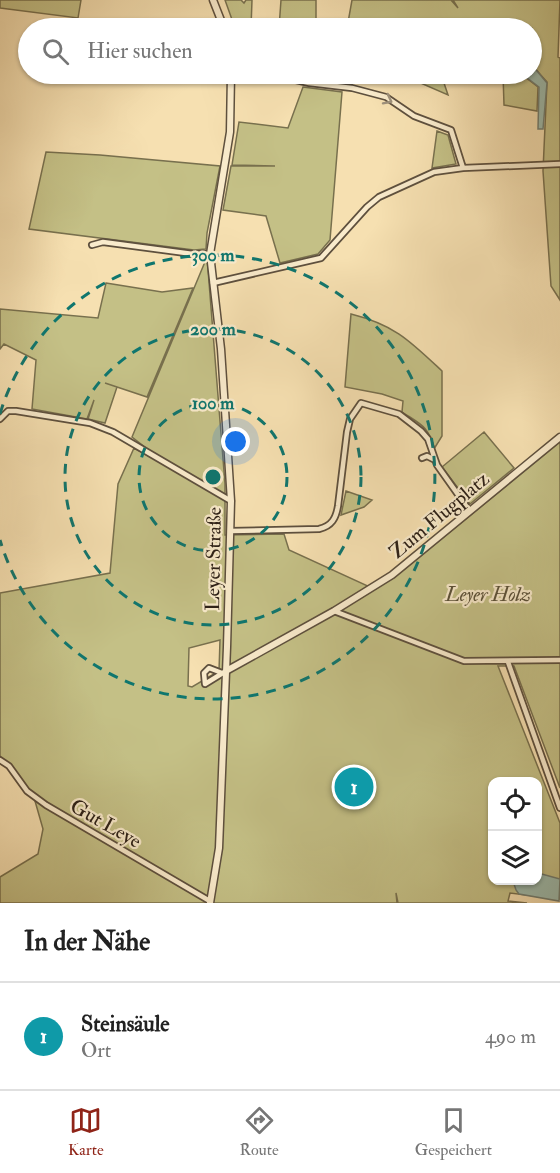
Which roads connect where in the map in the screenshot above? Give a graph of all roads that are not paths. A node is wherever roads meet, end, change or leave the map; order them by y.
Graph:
1 (213, 0) edge
2 (220, 18) edge
3 (231, 84) edge
4 (318, 84) edge
5 (560, 164) edge
6 (463, 168) junction
7 (92, 245) dead end
8 (210, 254) junction
9 (213, 283) junction
10 (0, 418) edge
11 (560, 437) edge
12 (422, 458) dead end
13 (435, 461) junction
14 (231, 501) junction
15 (470, 510) junction
16 (230, 531) junction
17 (334, 611) junction
18 (560, 660) edge
19 (508, 662) junction
20 (224, 672) junction
21 (0, 760) edge
22 (560, 807) edge
23 (209, 901) edge

1 - 2 street
3 - 8 street, Leyer Straße
4 -> 6 street
5 - 6 street
6 - 9 street
7 - 8 street
8 - 9 street, Leyer Straße
9 - 14 street, Leyer Straße
10 - 14 street
11 - 15 street, Zum Flugplatz
12 - 13 street
13 - 15 street
13 - 16 street
14 - 16 street, Leyer Straße
15 - 17 street, Zum Flugplatz
16 - 20 street, Leyer Straße
17 - 19 street
17 - 20 street, Zum Flugplatz
18 - 19 street
19 - 22 street
20 - 23 street, Leyer Straße
21 - 23 street, Gut Leye

